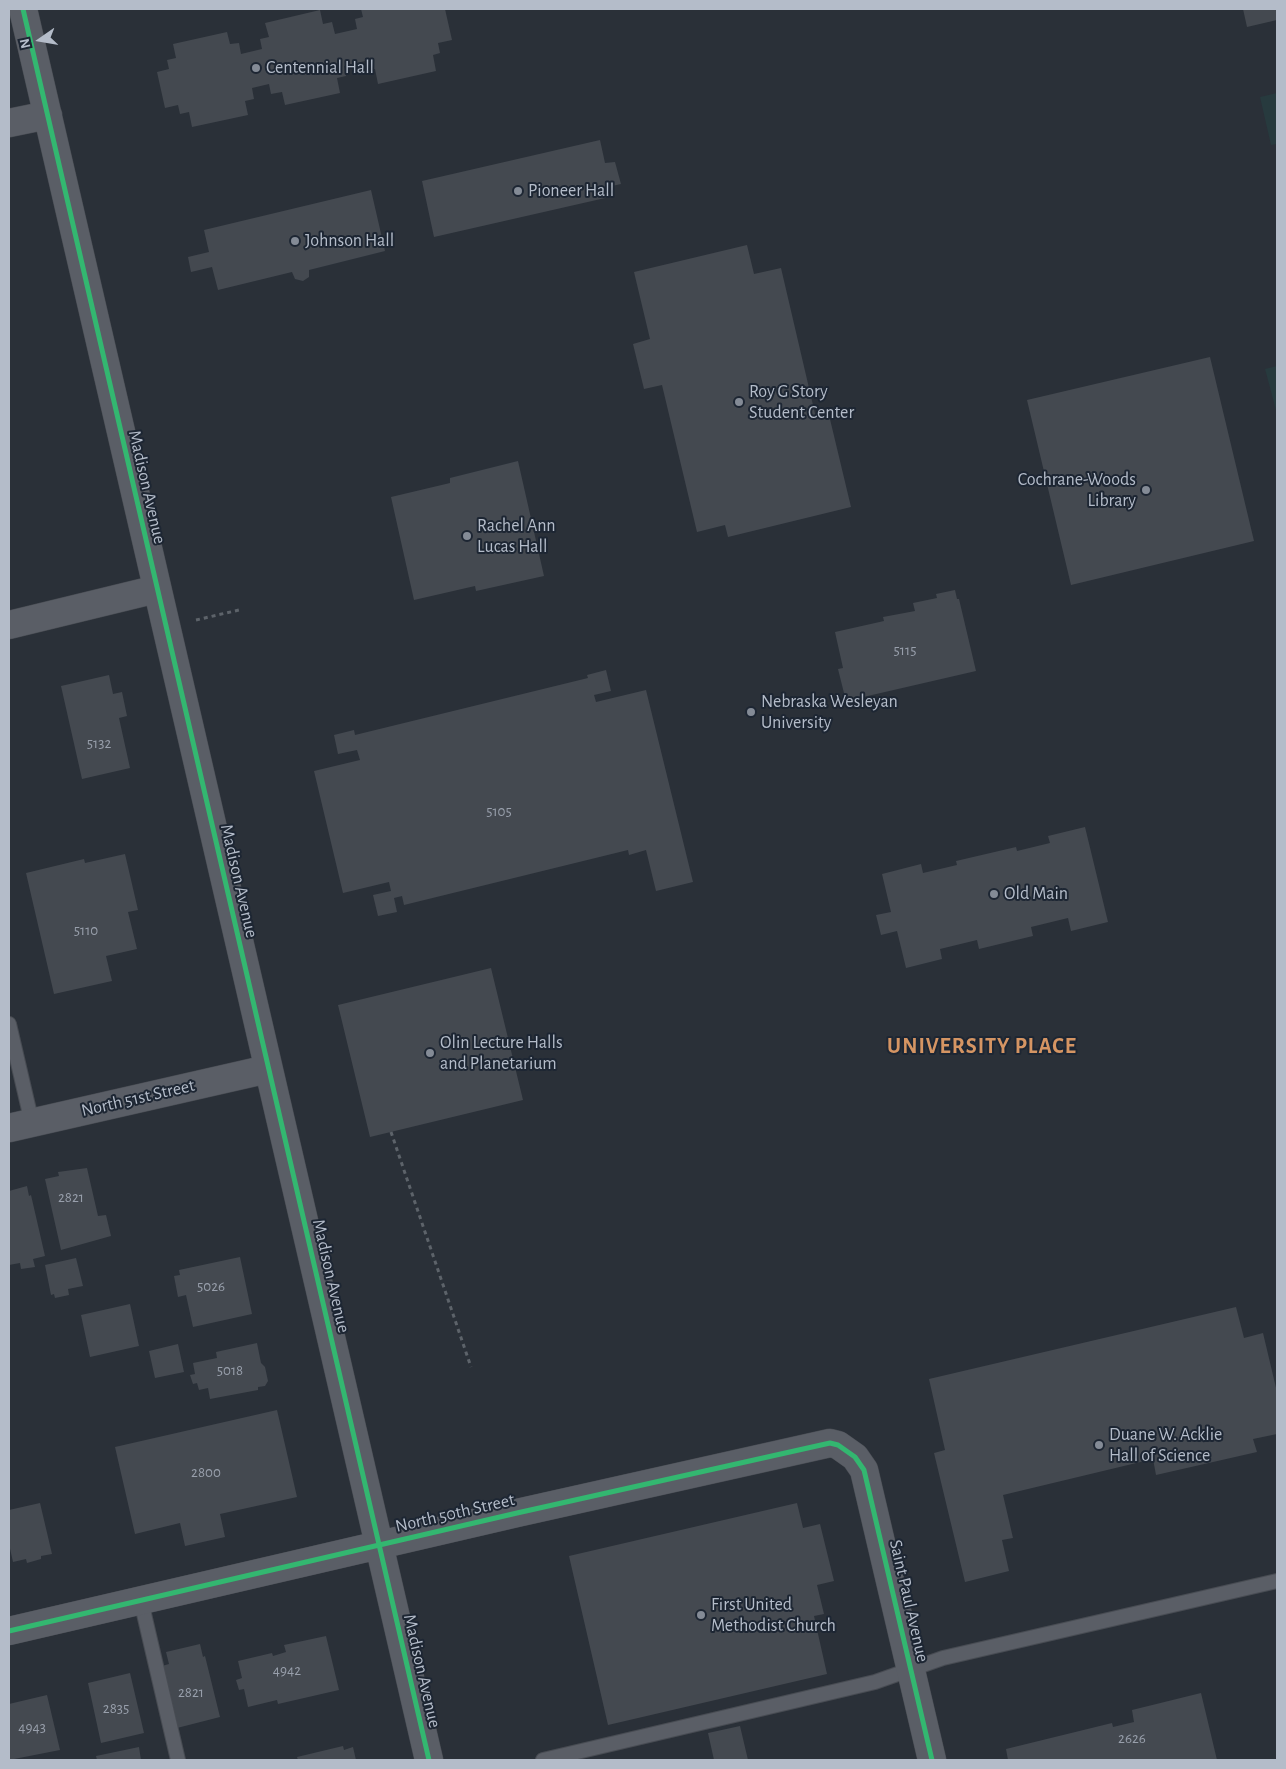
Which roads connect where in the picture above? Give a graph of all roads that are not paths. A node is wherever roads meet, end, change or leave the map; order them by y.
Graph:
1 (23, 9) edge
2 (48, 115) junction
3 (9, 123) edge
4 (157, 589) junction
5 (9, 624) edge
6 (9, 1024) edge
7 (268, 1068) junction
8 (20, 1125) edge
9 (848, 1453) joint
10 (378, 1546) junction
11 (1277, 1581) edge
12 (141, 1601) junction
13 (9, 1631) edge
14 (911, 1670) junction
15 (178, 1760) edge
16 (429, 1760) edge
17 (543, 1760) edge
18 (932, 1760) edge

1 - 2 street, Madison Avenue
2 - 3 street
2 - 4 street, Madison Avenue
4 - 5 street
4 - 7 street, Madison Avenue
6 - 8 lane
7 - 8 street, North 51st Street
7 - 10 street, Madison Avenue
9 - 10 street, North 50th Street
9 - 14 street, Saint Paul Avenue
10 - 12 street, North 50th Street
10 - 16 street, Madison Avenue
11 - 14 lane
12 - 13 street, North 50th Street
12 - 15 lane
14 - 17 lane
14 - 18 street, Saint Paul Avenue

